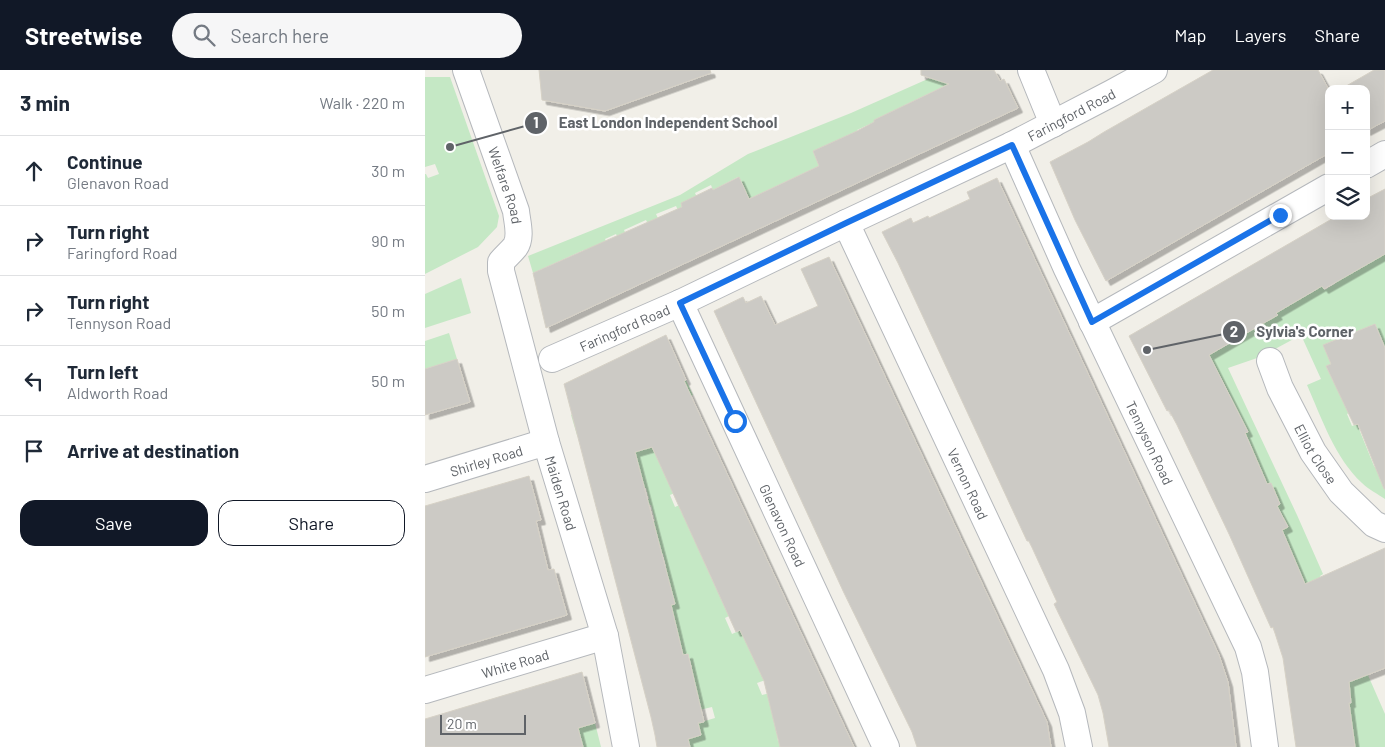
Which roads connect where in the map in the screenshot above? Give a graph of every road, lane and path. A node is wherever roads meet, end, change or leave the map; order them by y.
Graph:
1 (466, 70) edge
2 (1031, 70) edge
3 (1154, 70) edge
4 (1053, 124) junction
5 (1012, 145) junction
6 (1385, 154) edge
7 (1370, 163) edge
8 (1325, 189) edge
9 (846, 223) junction
10 (516, 246) joint
11 (680, 303) junction
12 (1092, 322) junction
13 (552, 359) dead end
14 (1270, 361) dead end
15 (546, 442) junction
16 (425, 479) edge
17 (1385, 529) edge
18 (605, 636) junction
19 (425, 690) edge
20 (627, 747) edge
21 (886, 747) edge
22 (1079, 747) edge
23 (1265, 747) edge

1 - 10 street, Welfare Road
2 - 4 street
3 - 4 street, Faringford Road
4 - 5 street, Faringford Road
5 - 9 street, Faringford Road
5 - 12 street, Tennyson Road
6 - 7 street
8 - 12 street
9 - 11 street, Faringford Road
9 - 22 street, Vernon Road
10 - 15 street, Maiden Road
11 - 13 street, Faringford Road
11 - 21 street, Glenavon Road
12 - 23 street, Tennyson Road
14 - 17 street, Elliot Close
15 - 16 street, Shirley Road
15 - 18 street, Maiden Road
18 - 19 street, White Road
18 - 20 street, Maiden Road

